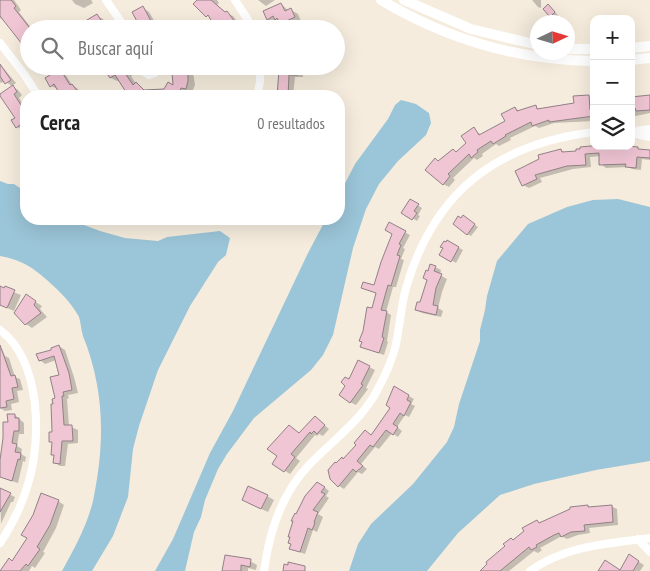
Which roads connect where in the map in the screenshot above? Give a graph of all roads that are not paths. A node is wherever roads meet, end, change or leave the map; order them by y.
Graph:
1 (106, 0) edge
2 (235, 0) edge
3 (382, 0) edge
4 (404, 0) edge
5 (120, 20) edge
6 (248, 20) edge
7 (0, 43) edge
8 (530, 43) edge
9 (650, 46) edge
10 (575, 48) edge
11 (635, 48) edge
12 (590, 49) edge
13 (650, 58) edge
14 (635, 60) edge
15 (590, 61) edge
16 (20, 71) edge
17 (23, 75) edge
18 (260, 75) edge
19 (34, 90) edge
20 (258, 90) edge
21 (650, 130) edge
22 (635, 132) edge
23 (590, 133) edge
24 (635, 133) edge
25 (650, 137) edge
26 (0, 330) edge
27 (650, 538) edge
28 (638, 539) junction
29 (0, 543) edge
30 (650, 552) edge
31 (264, 571) edge
32 (530, 571) edge

1 - 5 street
2 - 6 street
3 - 15 street
4 - 8 street
7 - 16 street
9 - 11 street
10 - 12 street
13 - 14 street
17 - 19 street
18 - 20 street
21 - 22 street
23 - 31 street
24 - 25 street
26 - 29 street
27 - 28 street
28 - 30 street
28 - 32 street

